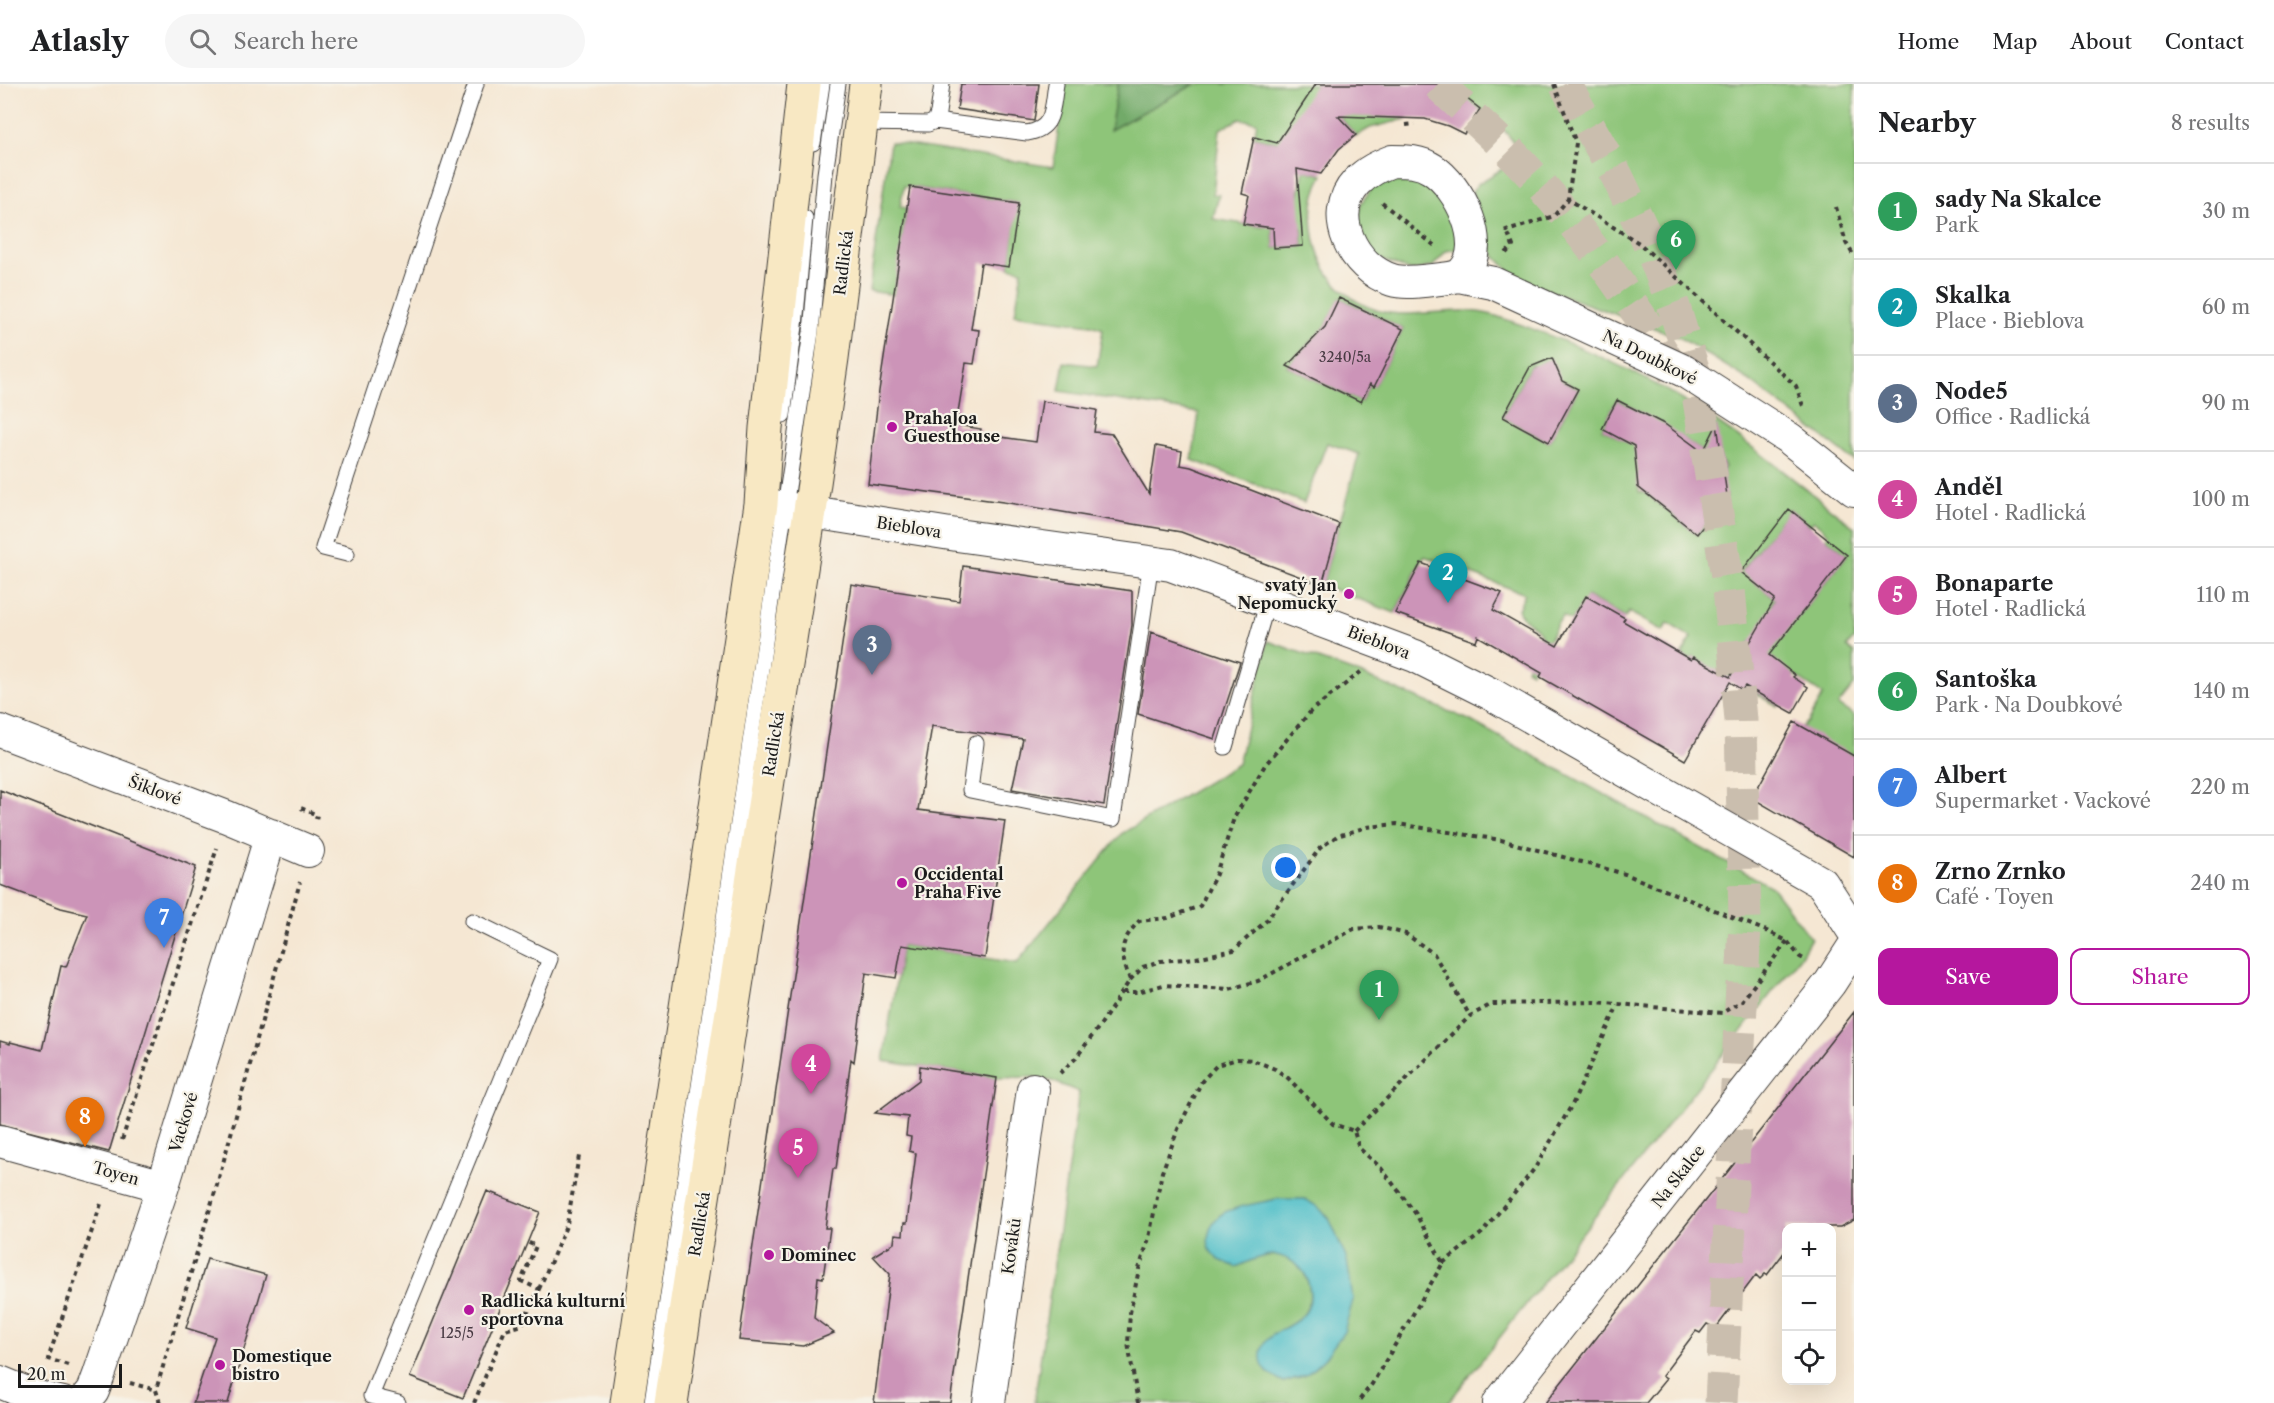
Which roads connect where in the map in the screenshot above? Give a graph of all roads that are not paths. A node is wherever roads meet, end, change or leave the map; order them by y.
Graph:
1 (476, 84) edge
2 (804, 84) edge
3 (822, 84) edge
4 (838, 84) edge
5 (866, 84) edge
6 (942, 84) edge
7 (1056, 84) edge
8 (935, 121) junction
9 (860, 123) junction
10 (812, 154) dead end
11 (806, 206) dead end
12 (1473, 270) junction
13 (1854, 490) edge
14 (782, 507) junction
15 (347, 554) dead end
16 (1151, 562) junction
17 (1268, 601) junction
18 (0, 731) edge
19 (976, 742) dead end
20 (1226, 747) dead end
21 (271, 835) junction
22 (308, 851) road end
23 (472, 921) dead end
24 (1854, 932) edge
25 (1854, 946) edge
26 (1033, 1089) road end
27 (0, 1141) edge
28 (163, 1186) junction
29 (0, 1382) edge
30 (0, 1393) edge
31 (49, 1399) edge
32 (83, 1403) edge
33 (398, 1403) edge
34 (627, 1403) edge
35 (638, 1403) edge
36 (652, 1403) edge
37 (671, 1403) edge
38 (989, 1403) edge
39 (1499, 1403) edge

1 - 15 lane
2 - 14 main road, Radlická
3 - 10 lane
4 - 14 lane
5 - 9 main road, Radlická
6 - 8 lane
7 - 8 lane
8 - 9 lane
9 - 14 main road, Radlická
11 - 14 lane
12 - 12 street
12 - 13 street, Na Doubkové
14 - 16 street, Bieblova
14 - 34 main road, Radlická
14 - 35 lane
14 - 36 lane
14 - 37 main road, Radlická
16 - 17 street, Bieblova
16 - 19 lane
17 - 20 lane
17 - 24 street, Bieblova
18 - 21 street, Šiklové
21 - 22 street, Šiklové
21 - 28 street, Vackové
23 - 33 lane
25 - 39 street, Na Skalce
26 - 38 street, Kováků
27 - 28 street, Toyen
28 - 32 street, Vackové
29 - 31 street
30 - 31 lane

